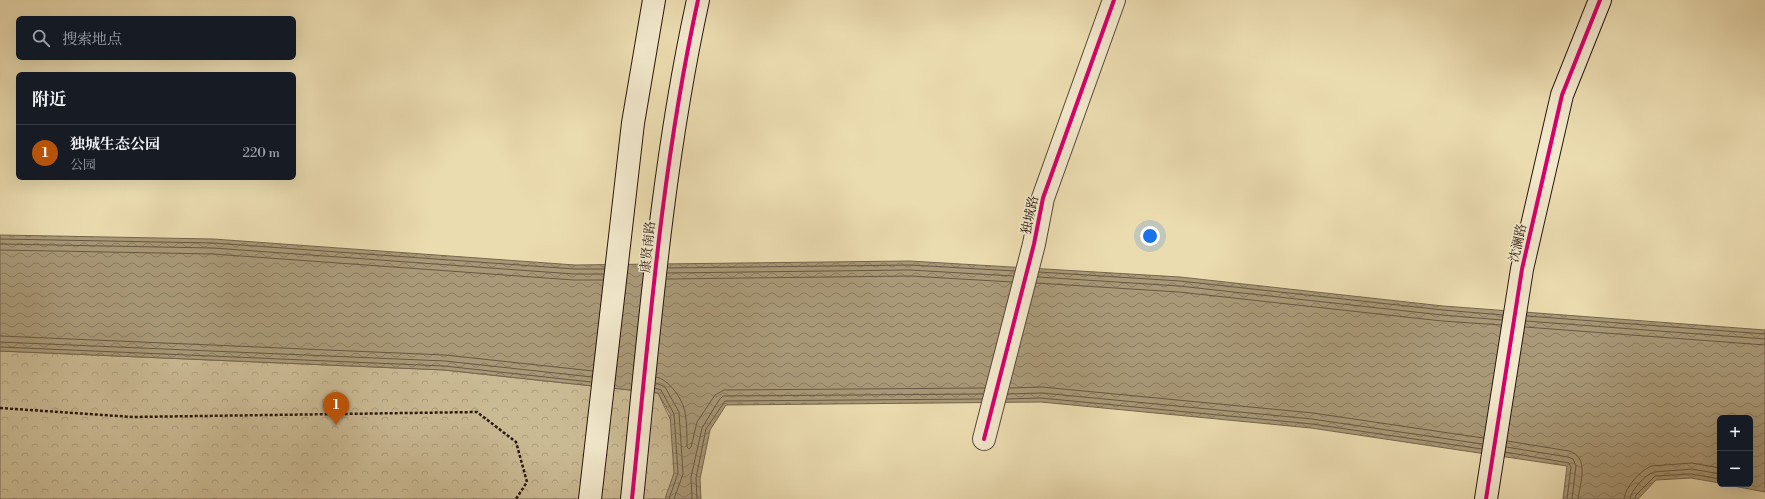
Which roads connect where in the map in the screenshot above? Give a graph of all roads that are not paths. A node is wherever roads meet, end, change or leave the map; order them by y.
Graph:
1 (654, 0) edge
2 (698, 0) edge
3 (1114, 0) edge
4 (1600, 0) edge
5 (984, 439) dead end
6 (590, 499) edge
7 (632, 499) edge
8 (1486, 499) edge

1 - 6 street
2 - 7 street, 康贤南路
3 - 5 street, 独城路
4 - 8 street, 沈澜路

